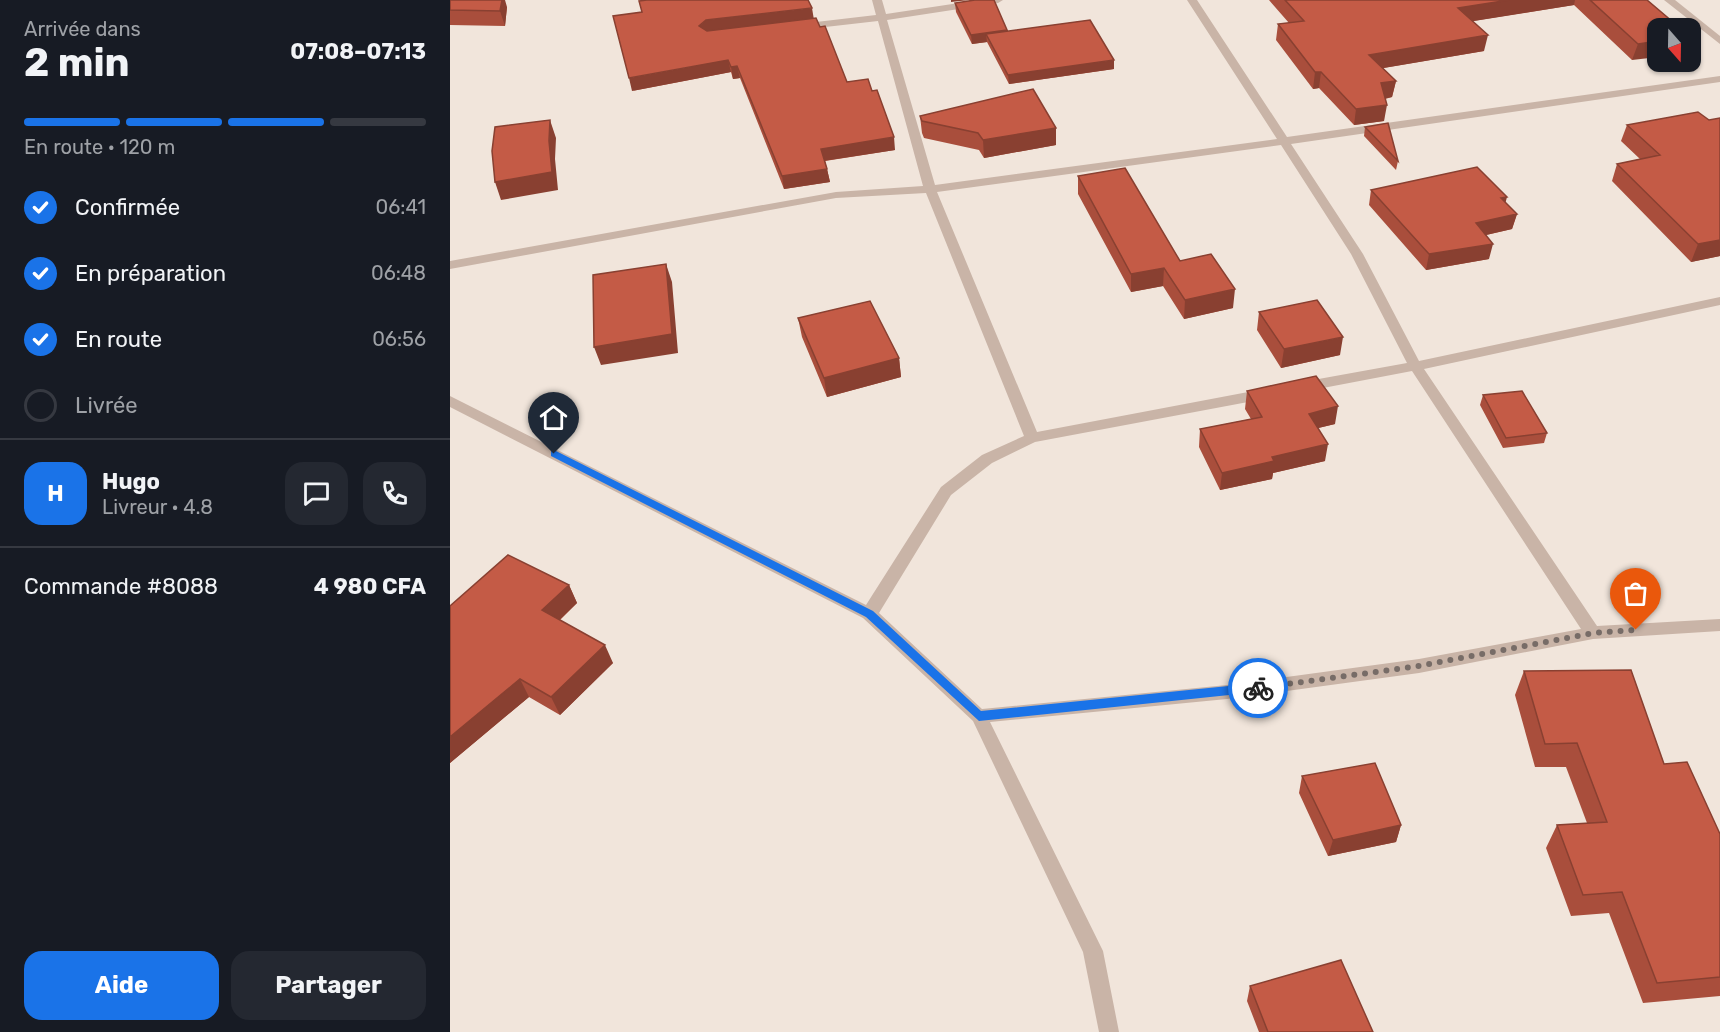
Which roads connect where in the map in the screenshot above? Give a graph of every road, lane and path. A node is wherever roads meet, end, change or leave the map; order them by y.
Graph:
1 (877, 0) edge
2 (998, 0) edge
3 (1192, 0) edge
4 (1669, 0) edge
5 (882, 17) junction
6 (787, 28) edge
7 (1720, 41) edge
8 (1720, 79) edge
9 (1285, 141) junction
10 (930, 189) junction
11 (450, 265) edge
12 (1720, 301) edge
13 (1415, 366) junction
14 (450, 400) edge
15 (1032, 438) junction
16 (869, 614) junction
17 (1720, 625) edge
18 (1593, 633) junction
19 (979, 716) junction
20 (1109, 1032) edge

1 - 5 street
2 - 5 street
3 - 9 street
4 - 7 street
5 - 6 street
5 - 10 street
8 - 9 street
9 - 10 street
9 - 13 street
10 - 11 street
10 - 15 street
12 - 13 street
13 - 15 street
13 - 18 street
14 - 16 street
15 - 16 street
16 - 19 street
17 - 18 street
18 - 19 street
19 - 20 street

